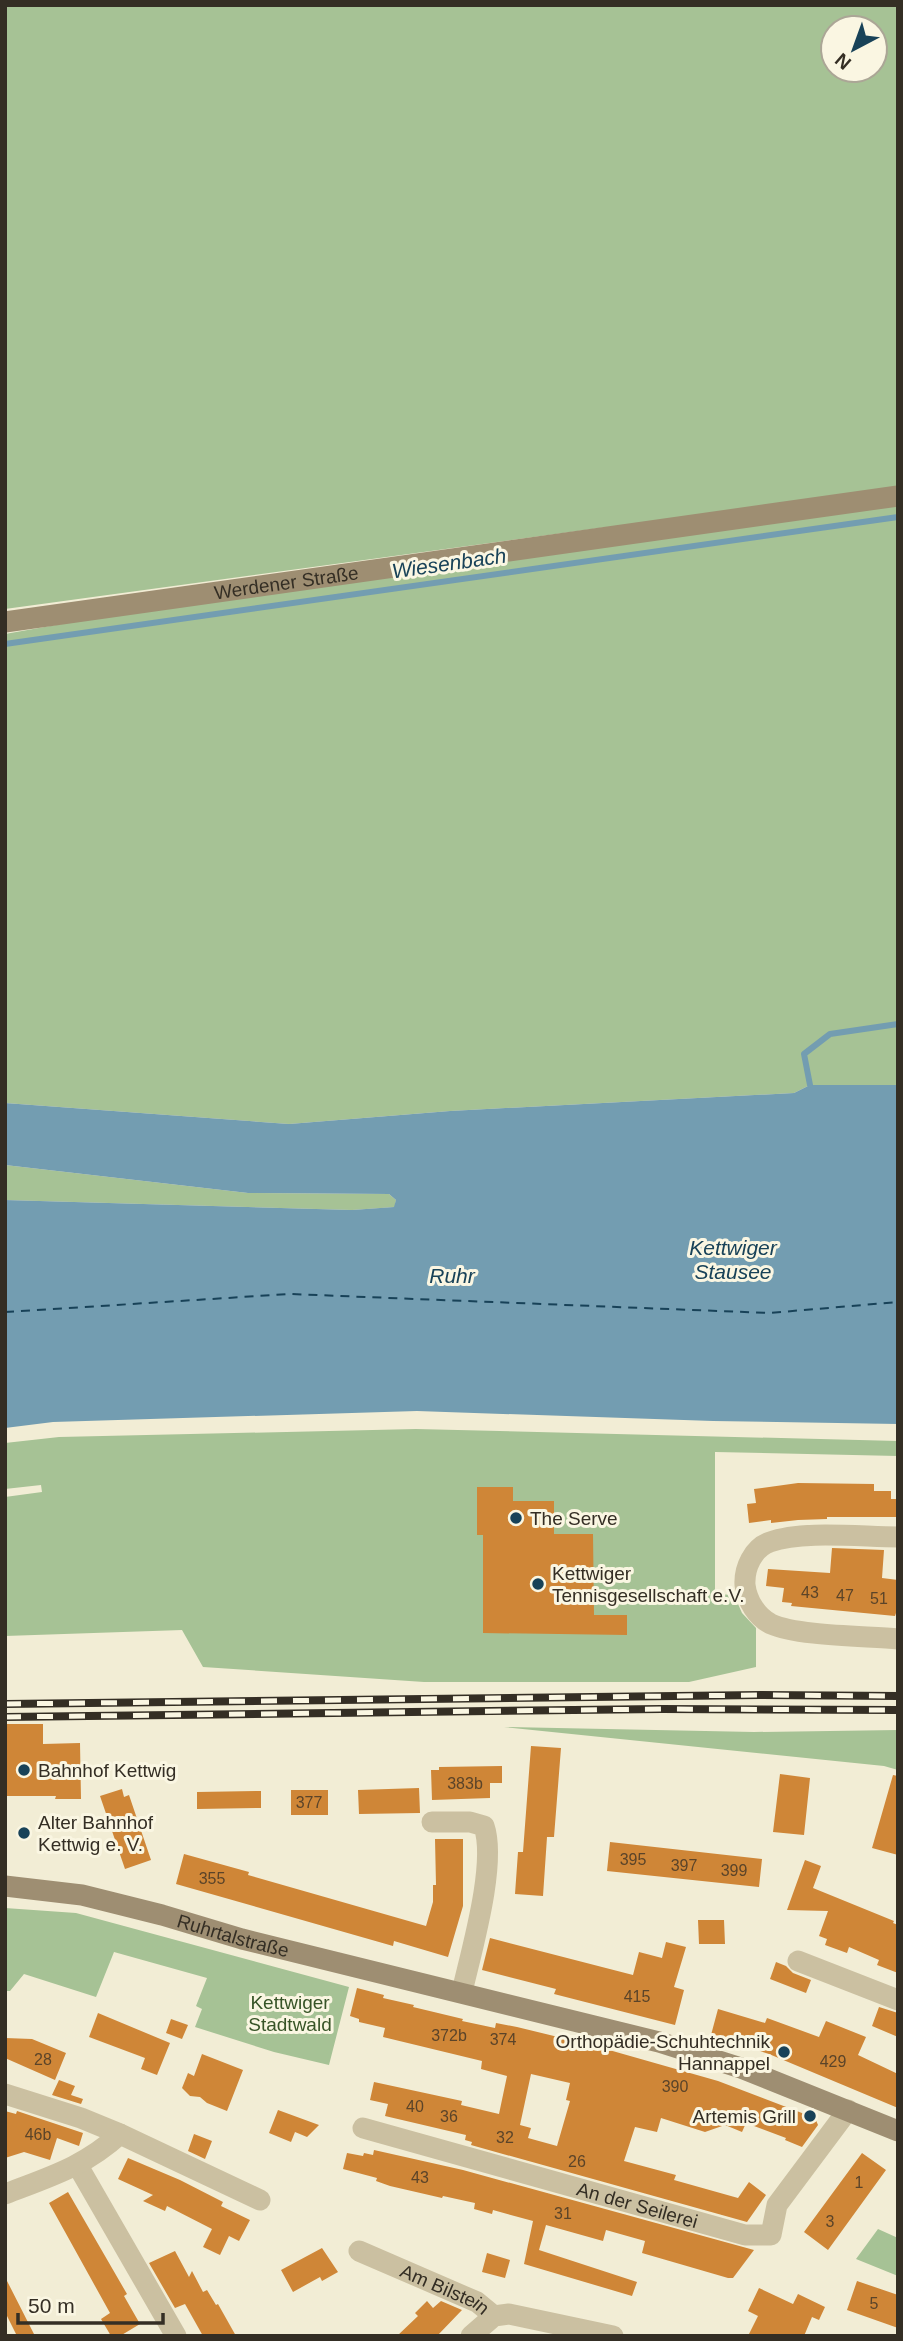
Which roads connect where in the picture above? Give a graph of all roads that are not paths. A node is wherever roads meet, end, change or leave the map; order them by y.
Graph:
1 (898, 496) edge
2 (5, 622) edge
3 (898, 1537) edge
4 (898, 1639) edge
5 (432, 1822) dead end
6 (5, 1886) edge
7 (798, 1961) dead end
8 (462, 1992) junction
9 (898, 2000) edge
10 (5, 2094) edge
11 (848, 2110) junction
12 (363, 2128) dead end
13 (898, 2131) edge
14 (120, 2134) junction
15 (78, 2166) junction
16 (5, 2194) edge
17 (260, 2200) dead end
18 (359, 2251) dead end
19 (494, 2316) junction
20 (176, 2336) edge
21 (471, 2336) edge
22 (613, 2336) edge

1 - 2 main road, Werdener Straße
3 - 4 street
5 - 8 street
6 - 8 main road, Ruhrtalstraße
7 - 9 street
8 - 11 main road, Ruhrtalstraße
10 - 14 street
11 - 12 street, An der Seilerei
11 - 13 main road, Ruhrtalstraße
14 - 15 street
14 - 17 street
15 - 16 street
15 - 20 street
18 - 19 street, Am Bilstein
19 - 21 street
19 - 22 street, Am Bilstein

